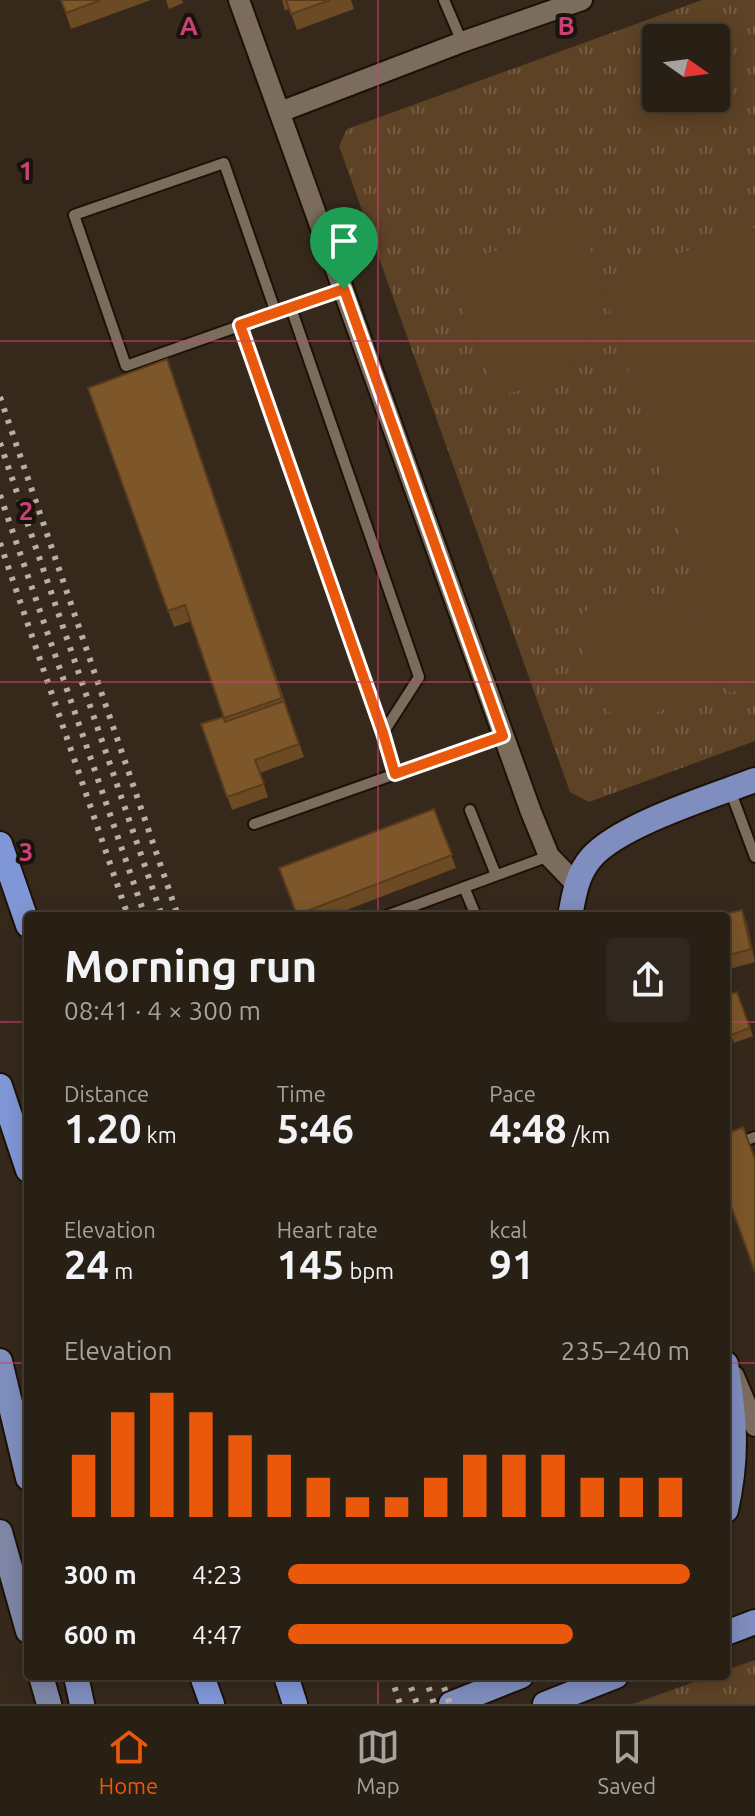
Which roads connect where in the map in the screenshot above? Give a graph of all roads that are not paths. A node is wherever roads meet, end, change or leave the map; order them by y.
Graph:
1 (239, 0) edge
2 (444, 0) edge
3 (572, 2) edge
4 (462, 42) junction
5 (280, 112) junction
6 (344, 289) junction
7 (291, 308) junction
8 (276, 313) junction
9 (240, 325) junction
10 (383, 733) junction
11 (503, 736) junction
12 (395, 774) junction
13 (755, 780) edge
14 (730, 790) junction
15 (470, 810) dead end
16 (254, 824) dead end
17 (0, 844) edge
18 (549, 856) junction
19 (755, 857) edge
20 (496, 875) junction
21 (576, 884) junction
22 (464, 887) junction
23 (397, 912) edge
24 (474, 912) edge
25 (571, 912) edge
26 (24, 913) edge
27 (0, 1086) edge
28 (755, 1137) edge
29 (730, 1146) edge
30 (24, 1158) edge
31 (0, 1361) edge
32 (730, 1367) edge
33 (730, 1394) edge
34 (755, 1426) edge
35 (24, 1461) edge
36 (730, 1491) edge
37 (2, 1542) edge
38 (24, 1617) edge
39 (755, 1622) edge
40 (730, 1631) edge
41 (42, 1680) edge
42 (77, 1680) edge
43 (203, 1680) edge
44 (287, 1680) edge
45 (511, 1680) edge
46 (606, 1680) edge
47 (49, 1704) edge
48 (82, 1704) edge
49 (212, 1704) edge
50 (295, 1704) edge
51 (451, 1704) edge
52 (545, 1704) edge

1 - 5 street
2 - 4 lane
3 - 4 street
4 - 5 street
5 - 6 street
6 - 7 lane
6 - 11 street
7 - 8 lane
7 - 10 lane
8 - 9 lane
8 - 9 lane
9 - 10 lane
10 - 12 lane
11 - 12 lane
11 - 18 street
12 - 16 lane
13 - 14 highway
14 - 19 lane
14 - 21 highway
15 - 20 lane
17 - 26 highway
18 - 20 lane
18 - 21 street
20 - 22 lane
21 - 25 highway
22 - 23 lane
22 - 24 lane
27 - 30 highway
28 - 29 lane
31 - 35 highway
32 - 34 street
33 - 36 highway
37 - 38 main road
39 - 40 highway
41 - 47 main road
42 - 48 highway
43 - 49 highway
44 - 50 highway
45 - 51 highway
46 - 52 highway

